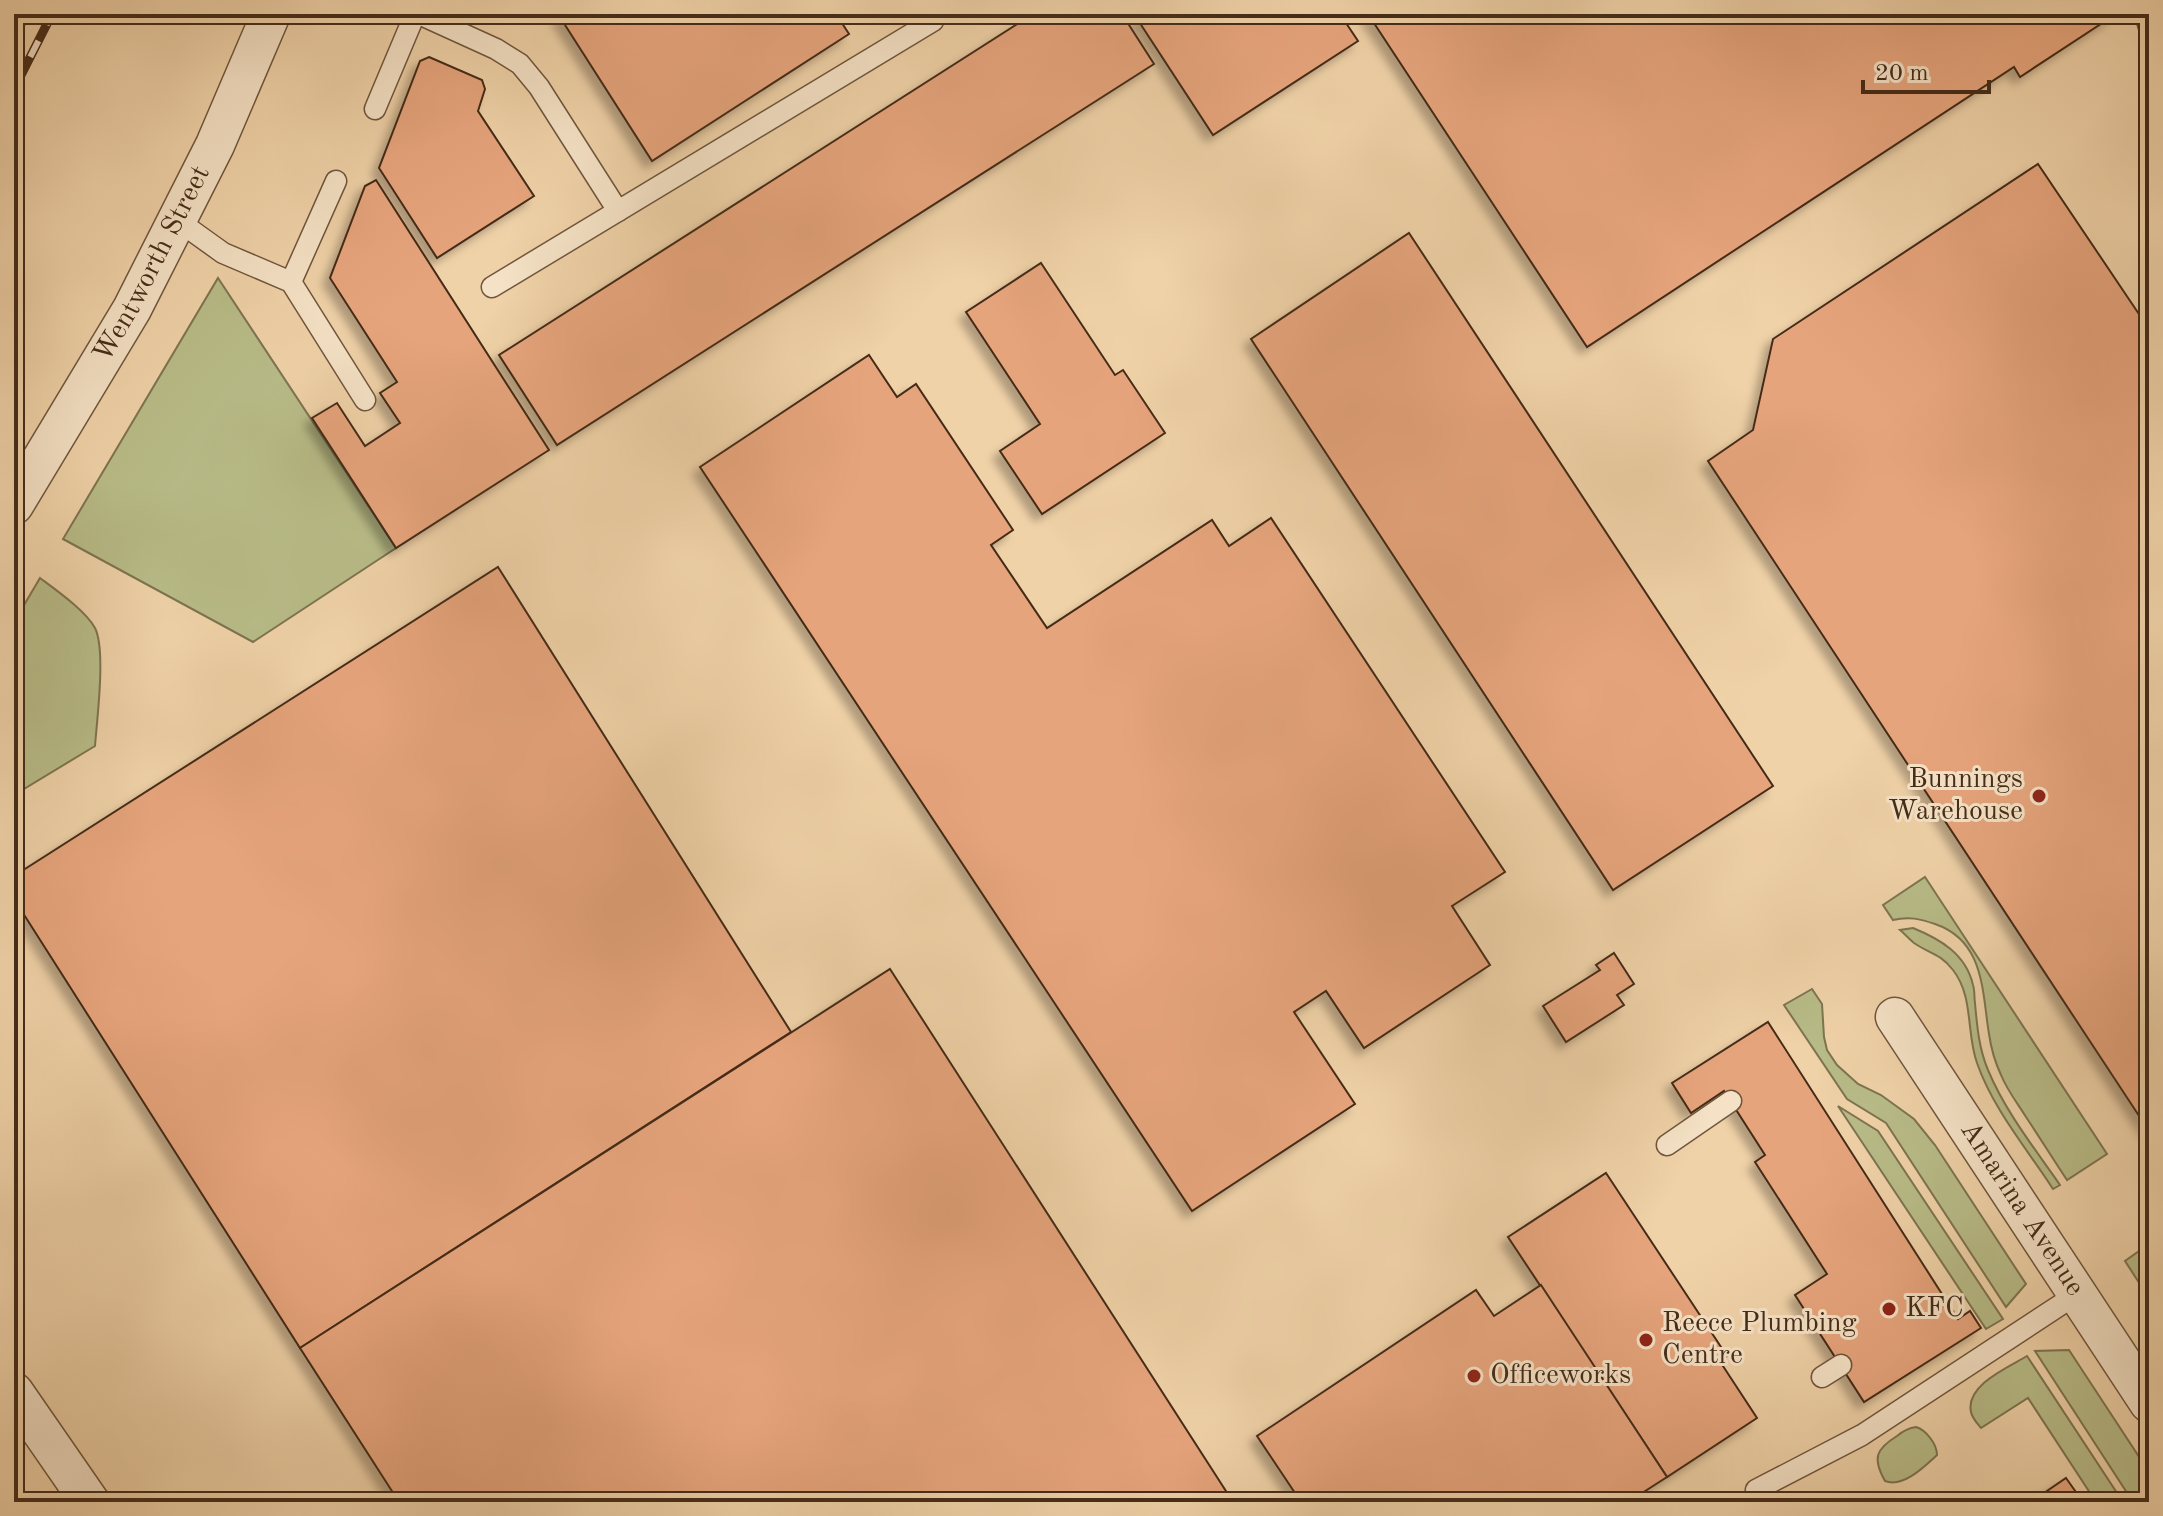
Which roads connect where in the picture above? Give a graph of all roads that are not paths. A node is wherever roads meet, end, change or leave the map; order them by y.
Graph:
1 (271, 14) edge
2 (417, 14) edge
3 (2145, 14) edge
4 (935, 16) edge
5 (2149, 27) edge
6 (375, 109) dead end
7 (336, 181) dead end
8 (618, 211) junction
9 (177, 220) junction
10 (291, 282) junction
11 (492, 287) dead end
12 (365, 400) dead end
13 (14, 505) edge
14 (1895, 1017) dead end
15 (1731, 1101) dead end
16 (1667, 1145) dead end
17 (2077, 1294) junction
18 (1841, 1365) dead end
19 (1822, 1377) dead end
20 (14, 1392) edge
21 (2149, 1403) edge
22 (1756, 1490) dead end
23 (90, 1502) edge

1 - 9 street, Wentworth Street
2 - 6 lane
2 - 8 lane
3 - 5 lane
4 - 8 lane
7 - 10 lane
8 - 11 lane
9 - 10 lane
9 - 13 street, Wentworth Street
10 - 12 lane
14 - 17 street, Amarina Avenue
15 - 16 lane
17 - 21 street, Amarina Avenue
17 - 22 lane
18 - 19 lane
20 - 23 street

